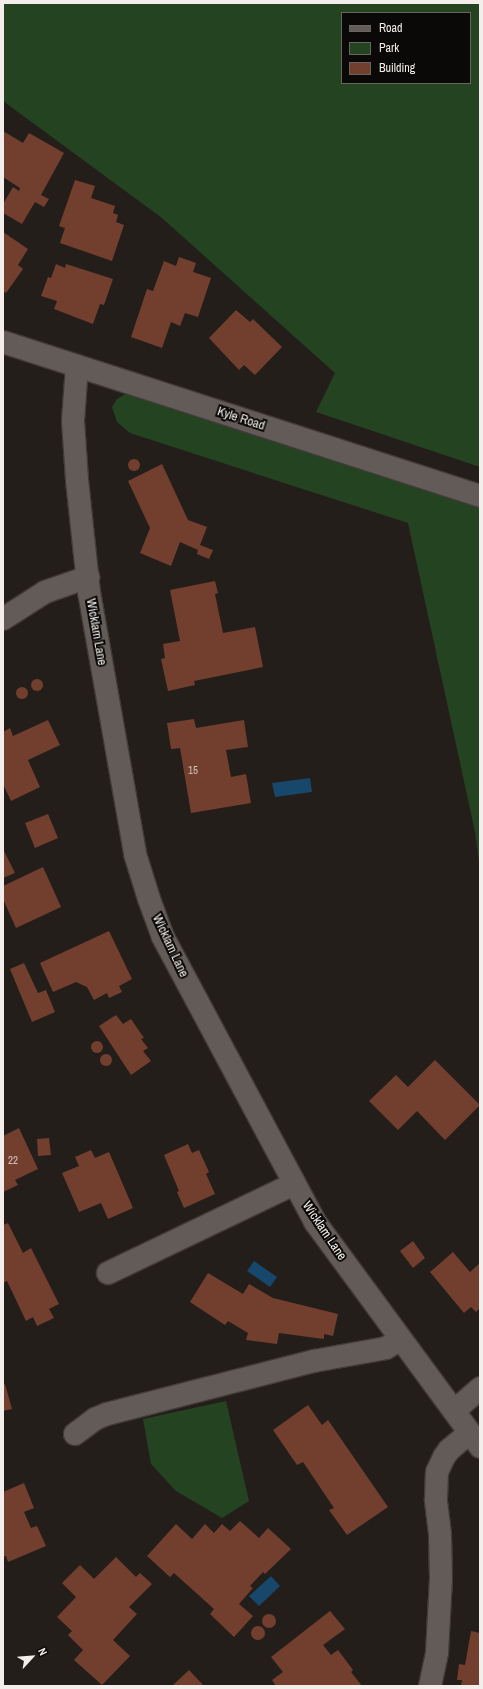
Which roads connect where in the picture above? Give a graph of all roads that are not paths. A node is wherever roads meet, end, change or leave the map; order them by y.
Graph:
1 (3, 342) edge
2 (77, 366) junction
3 (480, 496) edge
4 (88, 577) junction
5 (3, 619) edge
6 (294, 1184) junction
7 (108, 1273) dead end
8 (401, 1339) junction
9 (480, 1388) edge
10 (454, 1411) junction
11 (76, 1434) dead end
12 (475, 1440) edge
13 (430, 1686) edge

1 - 2 street, Kyle Road
2 - 3 street, Kyle Road
2 - 4 street, Wicklam Lane
4 - 5 street
4 - 6 street, Wicklam Lane
6 - 7 street
6 - 8 street, Wicklam Lane
8 - 10 street, Wicklam Lane
8 - 11 street
9 - 10 street
10 - 12 street, Wicklam Lane
12 - 13 street

